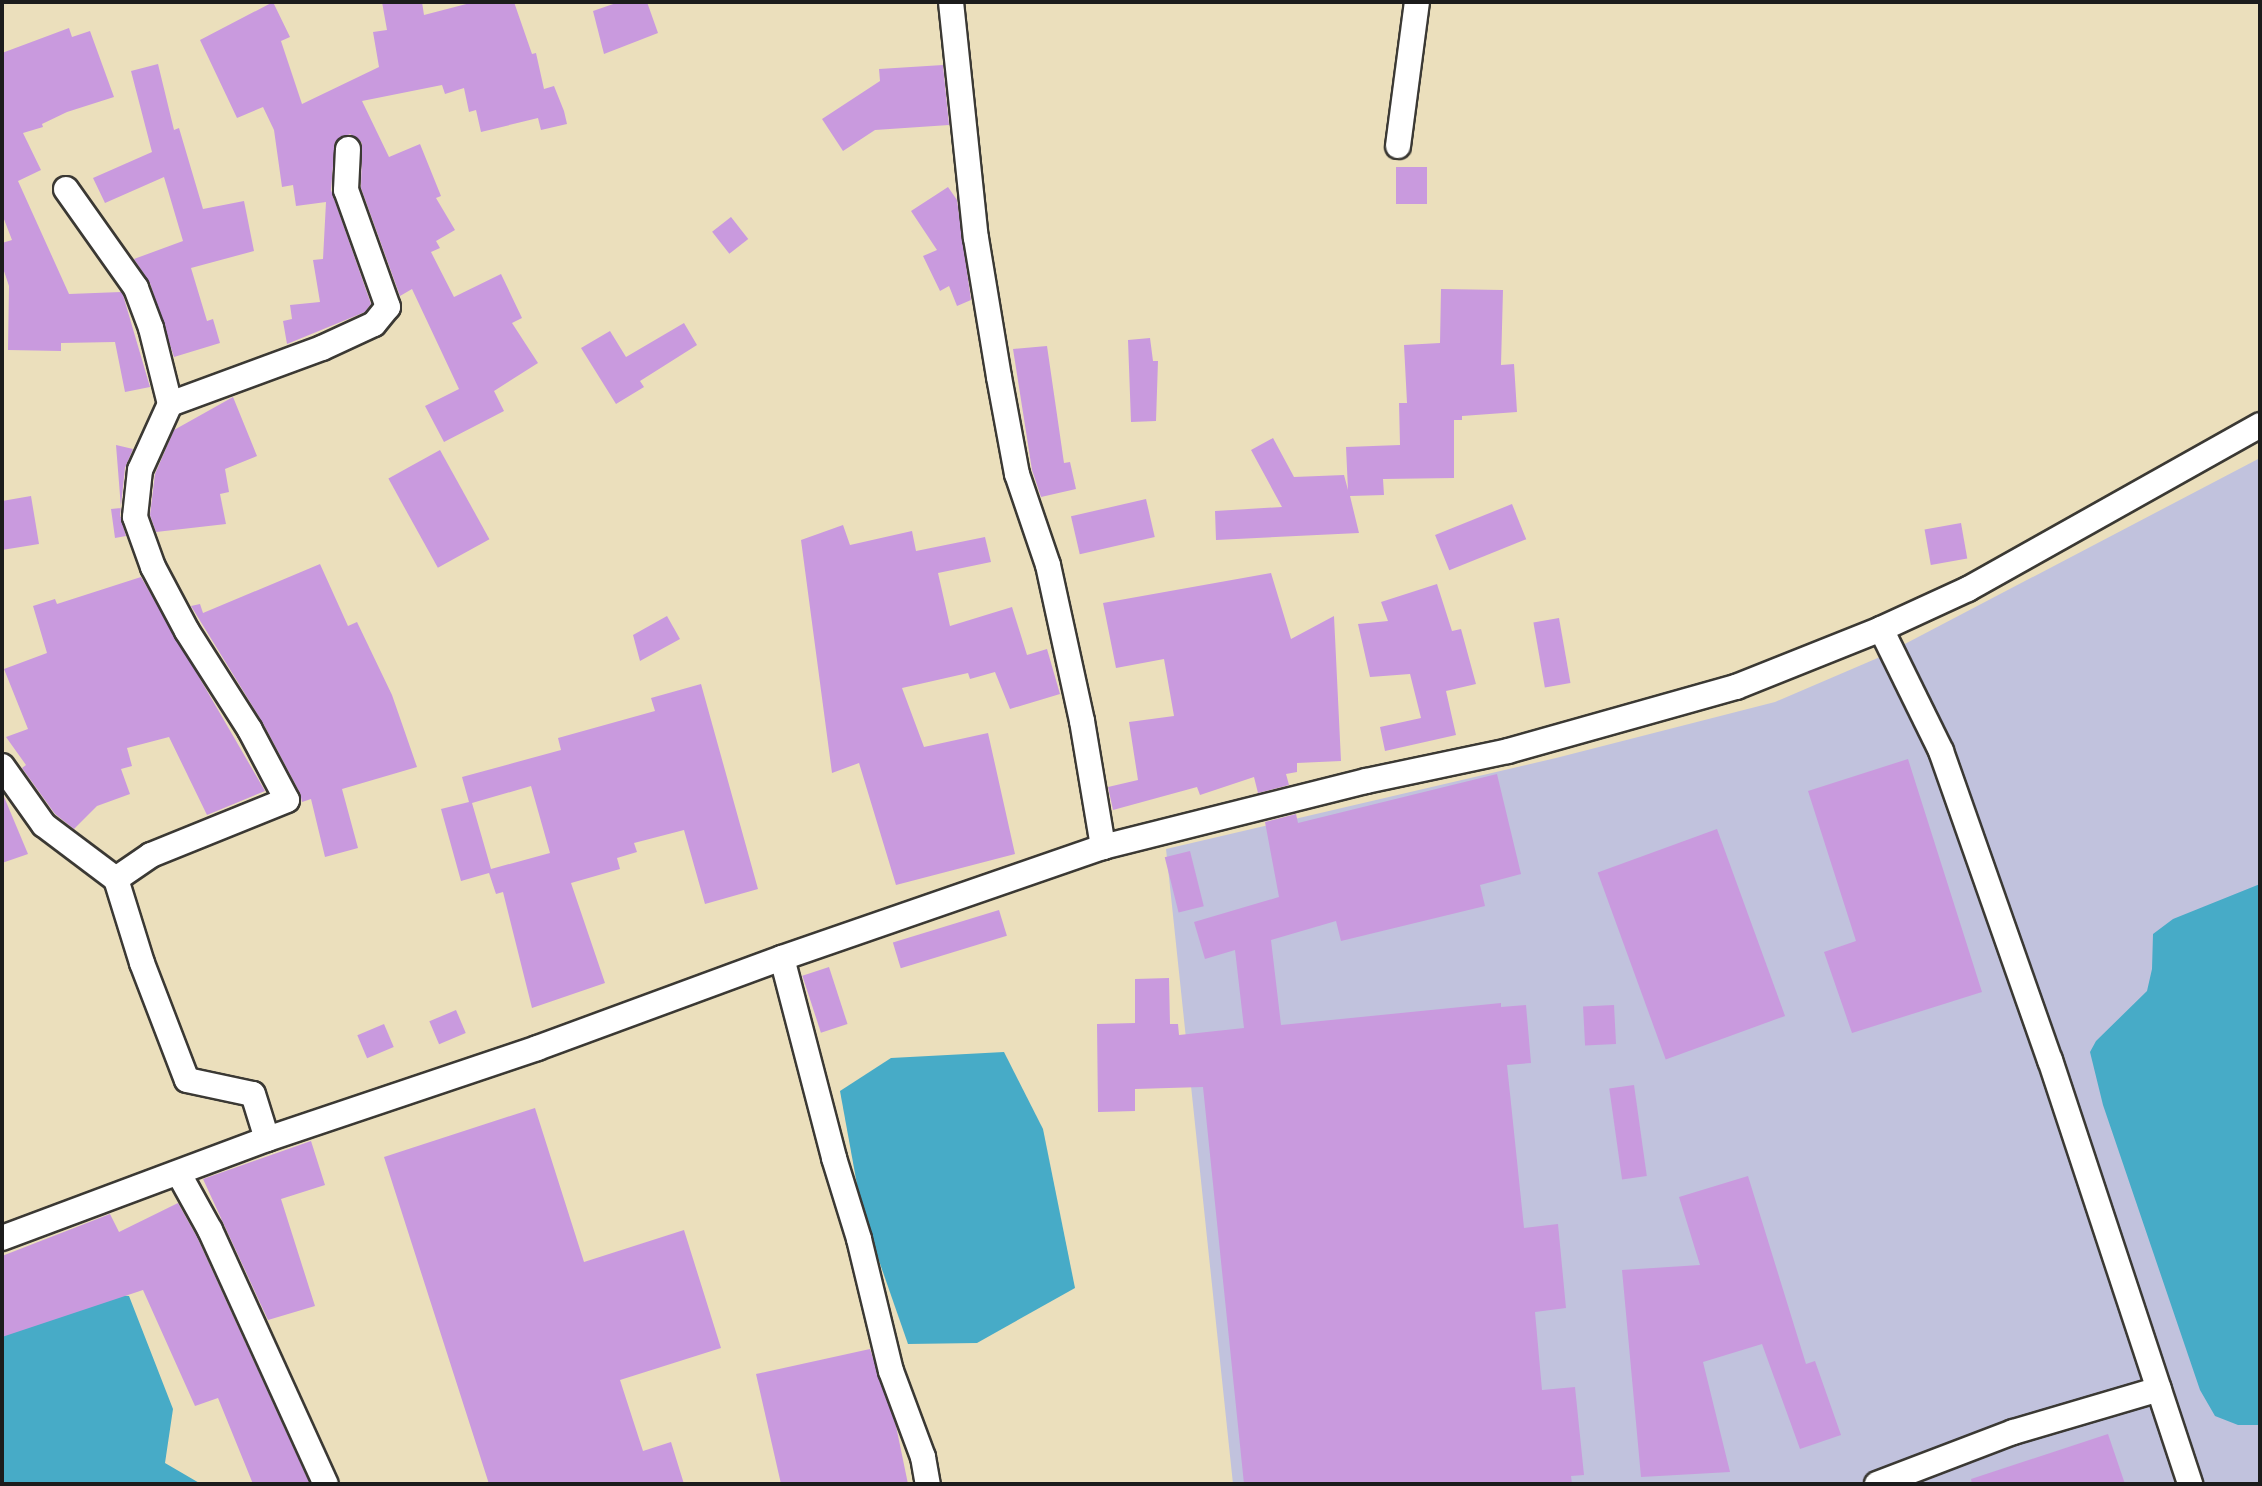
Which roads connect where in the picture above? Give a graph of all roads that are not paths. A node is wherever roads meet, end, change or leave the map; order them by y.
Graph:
1 (951, 2) edge
2 (1417, 2) edge
3 (1398, 146) dead end
4 (348, 149) dead end
5 (66, 189) dead end
6 (170, 404) junction
7 (2260, 425) edge
8 (1881, 629) junction
9 (2, 766) edge
10 (1103, 847) junction
11 (116, 879) junction
12 (782, 958) junction
13 (267, 1139) junction
14 (179, 1174) junction
15 (2, 1238) edge
16 (2159, 1389) junction
17 (326, 1484) edge
18 (928, 1484) edge
19 (1877, 1484) edge
20 (2190, 1484) edge

1 - 10 street
2 - 3 street
4 - 6 street
5 - 6 street
6 - 11 street
7 - 8 street
8 - 10 street
8 - 16 street
9 - 11 street
10 - 12 street
11 - 13 street
12 - 13 street
12 - 18 street
13 - 14 street
14 - 15 street
14 - 17 street
16 - 19 street
16 - 20 street

